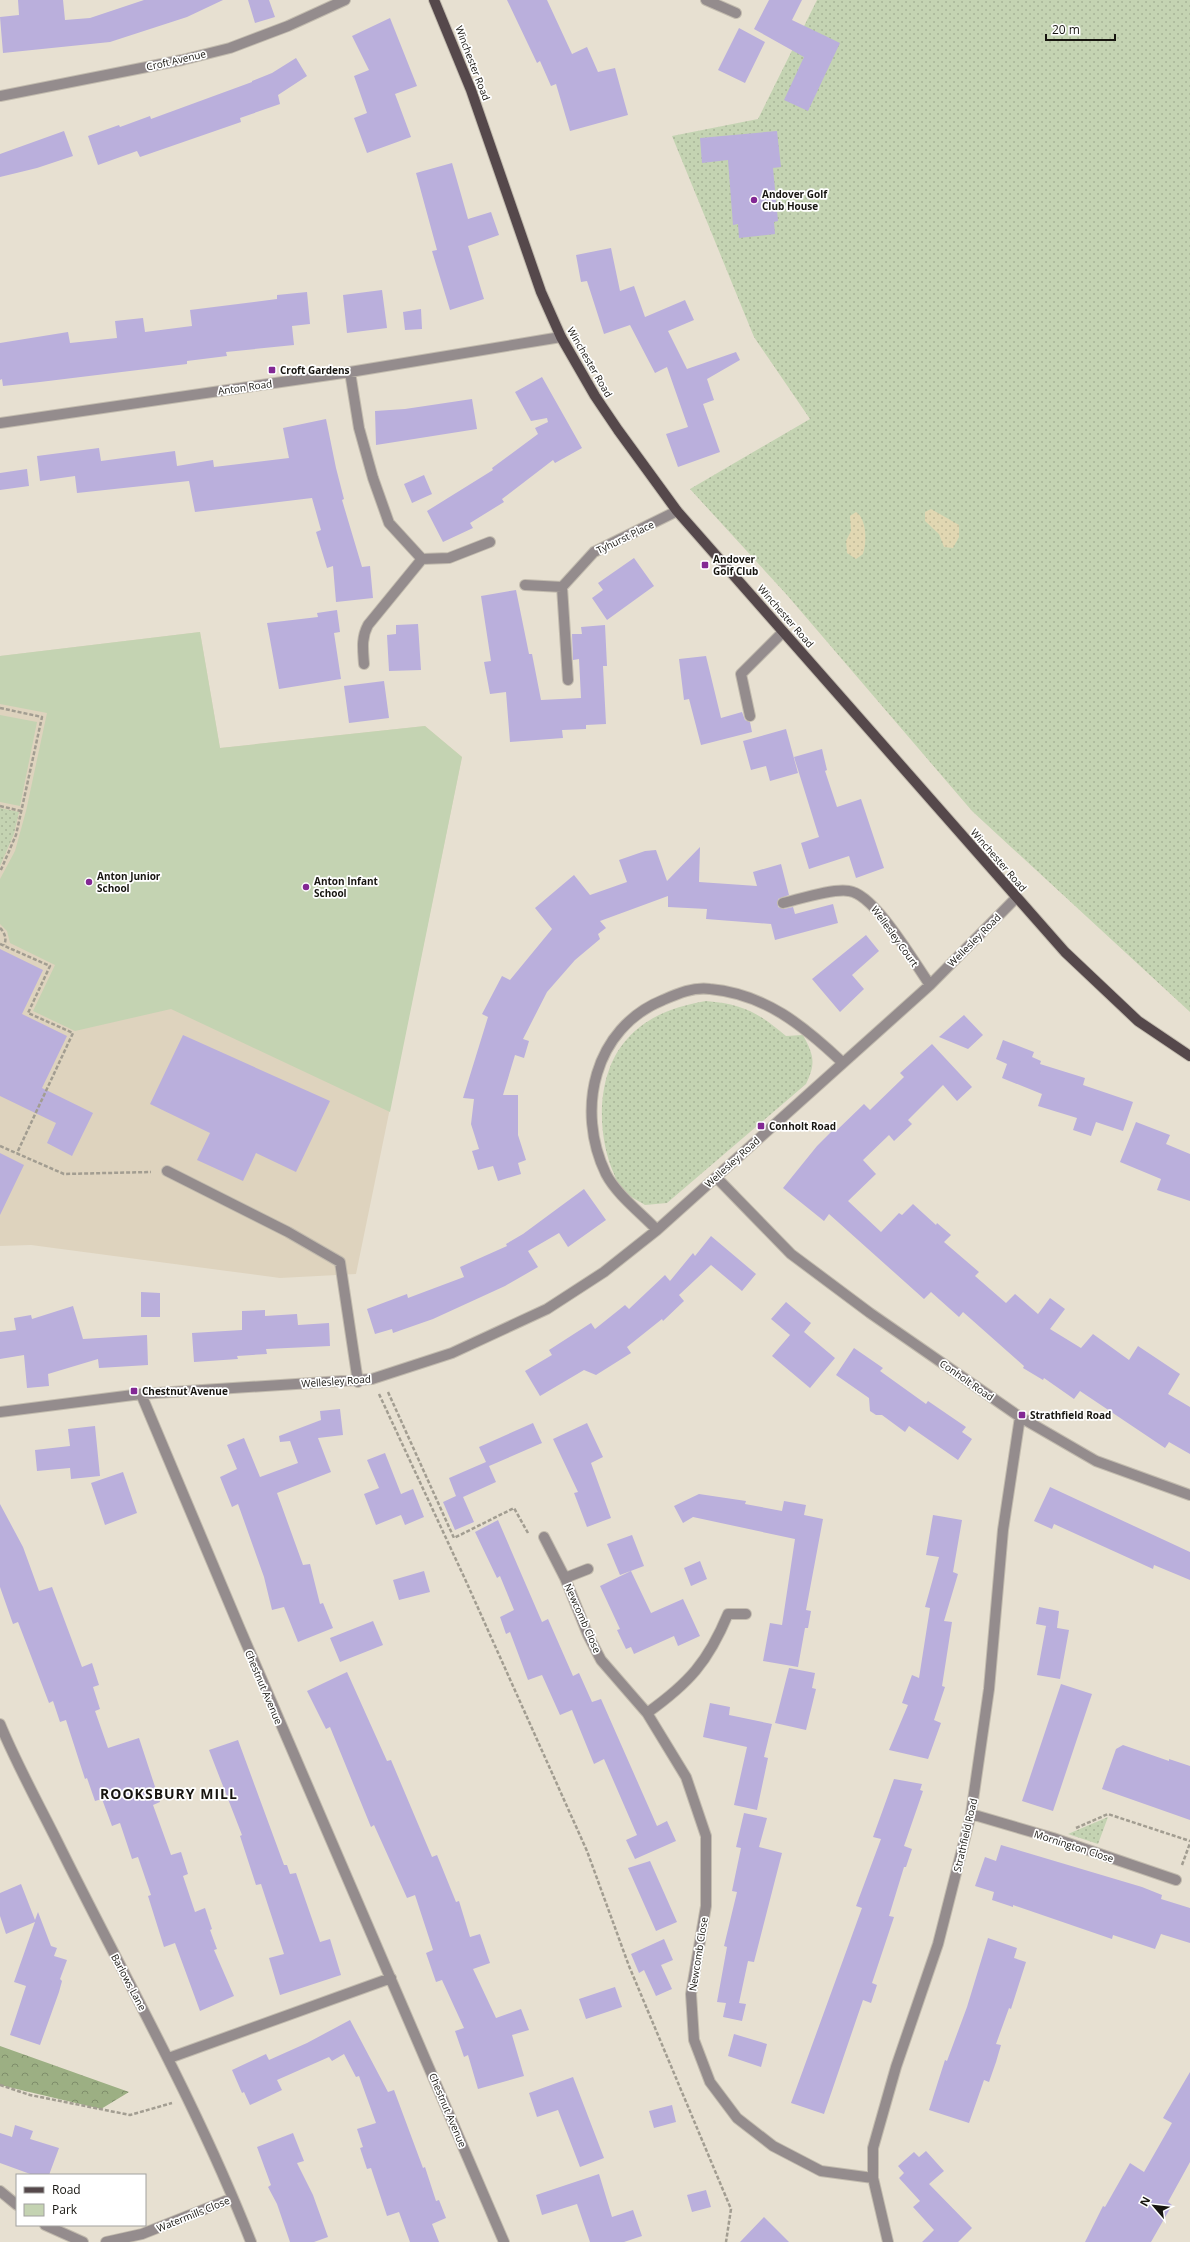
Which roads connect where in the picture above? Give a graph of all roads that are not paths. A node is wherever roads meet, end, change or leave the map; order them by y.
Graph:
1 (345, 0) edge
2 (434, 0) edge
3 (706, 0) edge
4 (736, 13) dead end
5 (0, 96) edge
6 (561, 336) junction
7 (350, 372) junction
8 (0, 423) edge
9 (677, 511) junction
10 (490, 542) dead end
11 (422, 559) junction
12 (525, 584) dead end
13 (562, 587) junction
14 (783, 632) junction
15 (364, 664) dead end
16 (568, 680) dead end
17 (750, 716) dead end
18 (1016, 898) junction
19 (783, 903) dead end
20 (930, 985) junction
21 (1190, 1056) edge
22 (842, 1062) junction
23 (167, 1171) road end
24 (716, 1177) junction
25 (658, 1230) junction
26 (358, 1382) junction
27 (141, 1394) junction
28 (0, 1412) edge
29 (1020, 1417) junction
30 (1190, 1495) edge
31 (544, 1537) road end
32 (588, 1569) dead end
33 (565, 1578) junction
34 (746, 1614) dead end
35 (647, 1713) junction
36 (1, 1731) edge
37 (972, 1814) junction
38 (1176, 1880) dead end
39 (391, 1978) junction
40 (169, 2058) junction
41 (873, 2178) junction
42 (0, 2191) edge
43 (233, 2198) junction
44 (16, 2204) edge
45 (48, 2226) edge
46 (83, 2242) edge
47 (106, 2242) edge
48 (251, 2242) edge
49 (504, 2242) edge
50 (888, 2242) edge

1 - 5 street, Croft Avenue
2 - 6 main road, Winchester Road
3 - 4 street
6 - 7 street, Anton Road
6 - 9 main road, Winchester Road
7 - 8 street, Anton Road
7 - 11 street
9 - 13 street, Tyhurst Place
9 - 14 main road, Winchester Road
10 - 11 street
11 - 15 street
12 - 13 street
13 - 16 street
14 - 17 street
14 - 18 main road, Winchester Road
18 - 20 street, Wellesley Road
18 - 21 main road, Winchester Road
19 - 20 street, Wellesley Court
20 - 22 street, Wellesley Road
22 - 24 street, Wellesley Road
22 - 25 street
23 - 26 street
24 - 25 street, Wellesley Road
24 - 29 street, Conholt Road
25 - 26 street, Wellesley Road
26 - 27 street, Wellesley Road
27 - 28 street, Wellesley Road
27 - 39 street, Chestnut Avenue
29 - 30 street, Conholt Road
29 - 37 street, Strathfield Road
31 - 33 street, Newcomb Close
32 - 33 street, Newcomb Close
33 - 35 street, Newcomb Close
34 - 35 street
35 - 41 street, Newcomb Close
36 - 40 street, Barlows Lane
37 - 38 street, Mornington Close
37 - 41 street, Strathfield Road
39 - 40 street
39 - 49 street, Chestnut Avenue
40 - 43 street, Barlows Lane
41 - 50 street, Strathfield Road
42 - 44 street
43 - 47 street, Watermills Close
43 - 48 street, Barlows Lane
45 - 46 street

